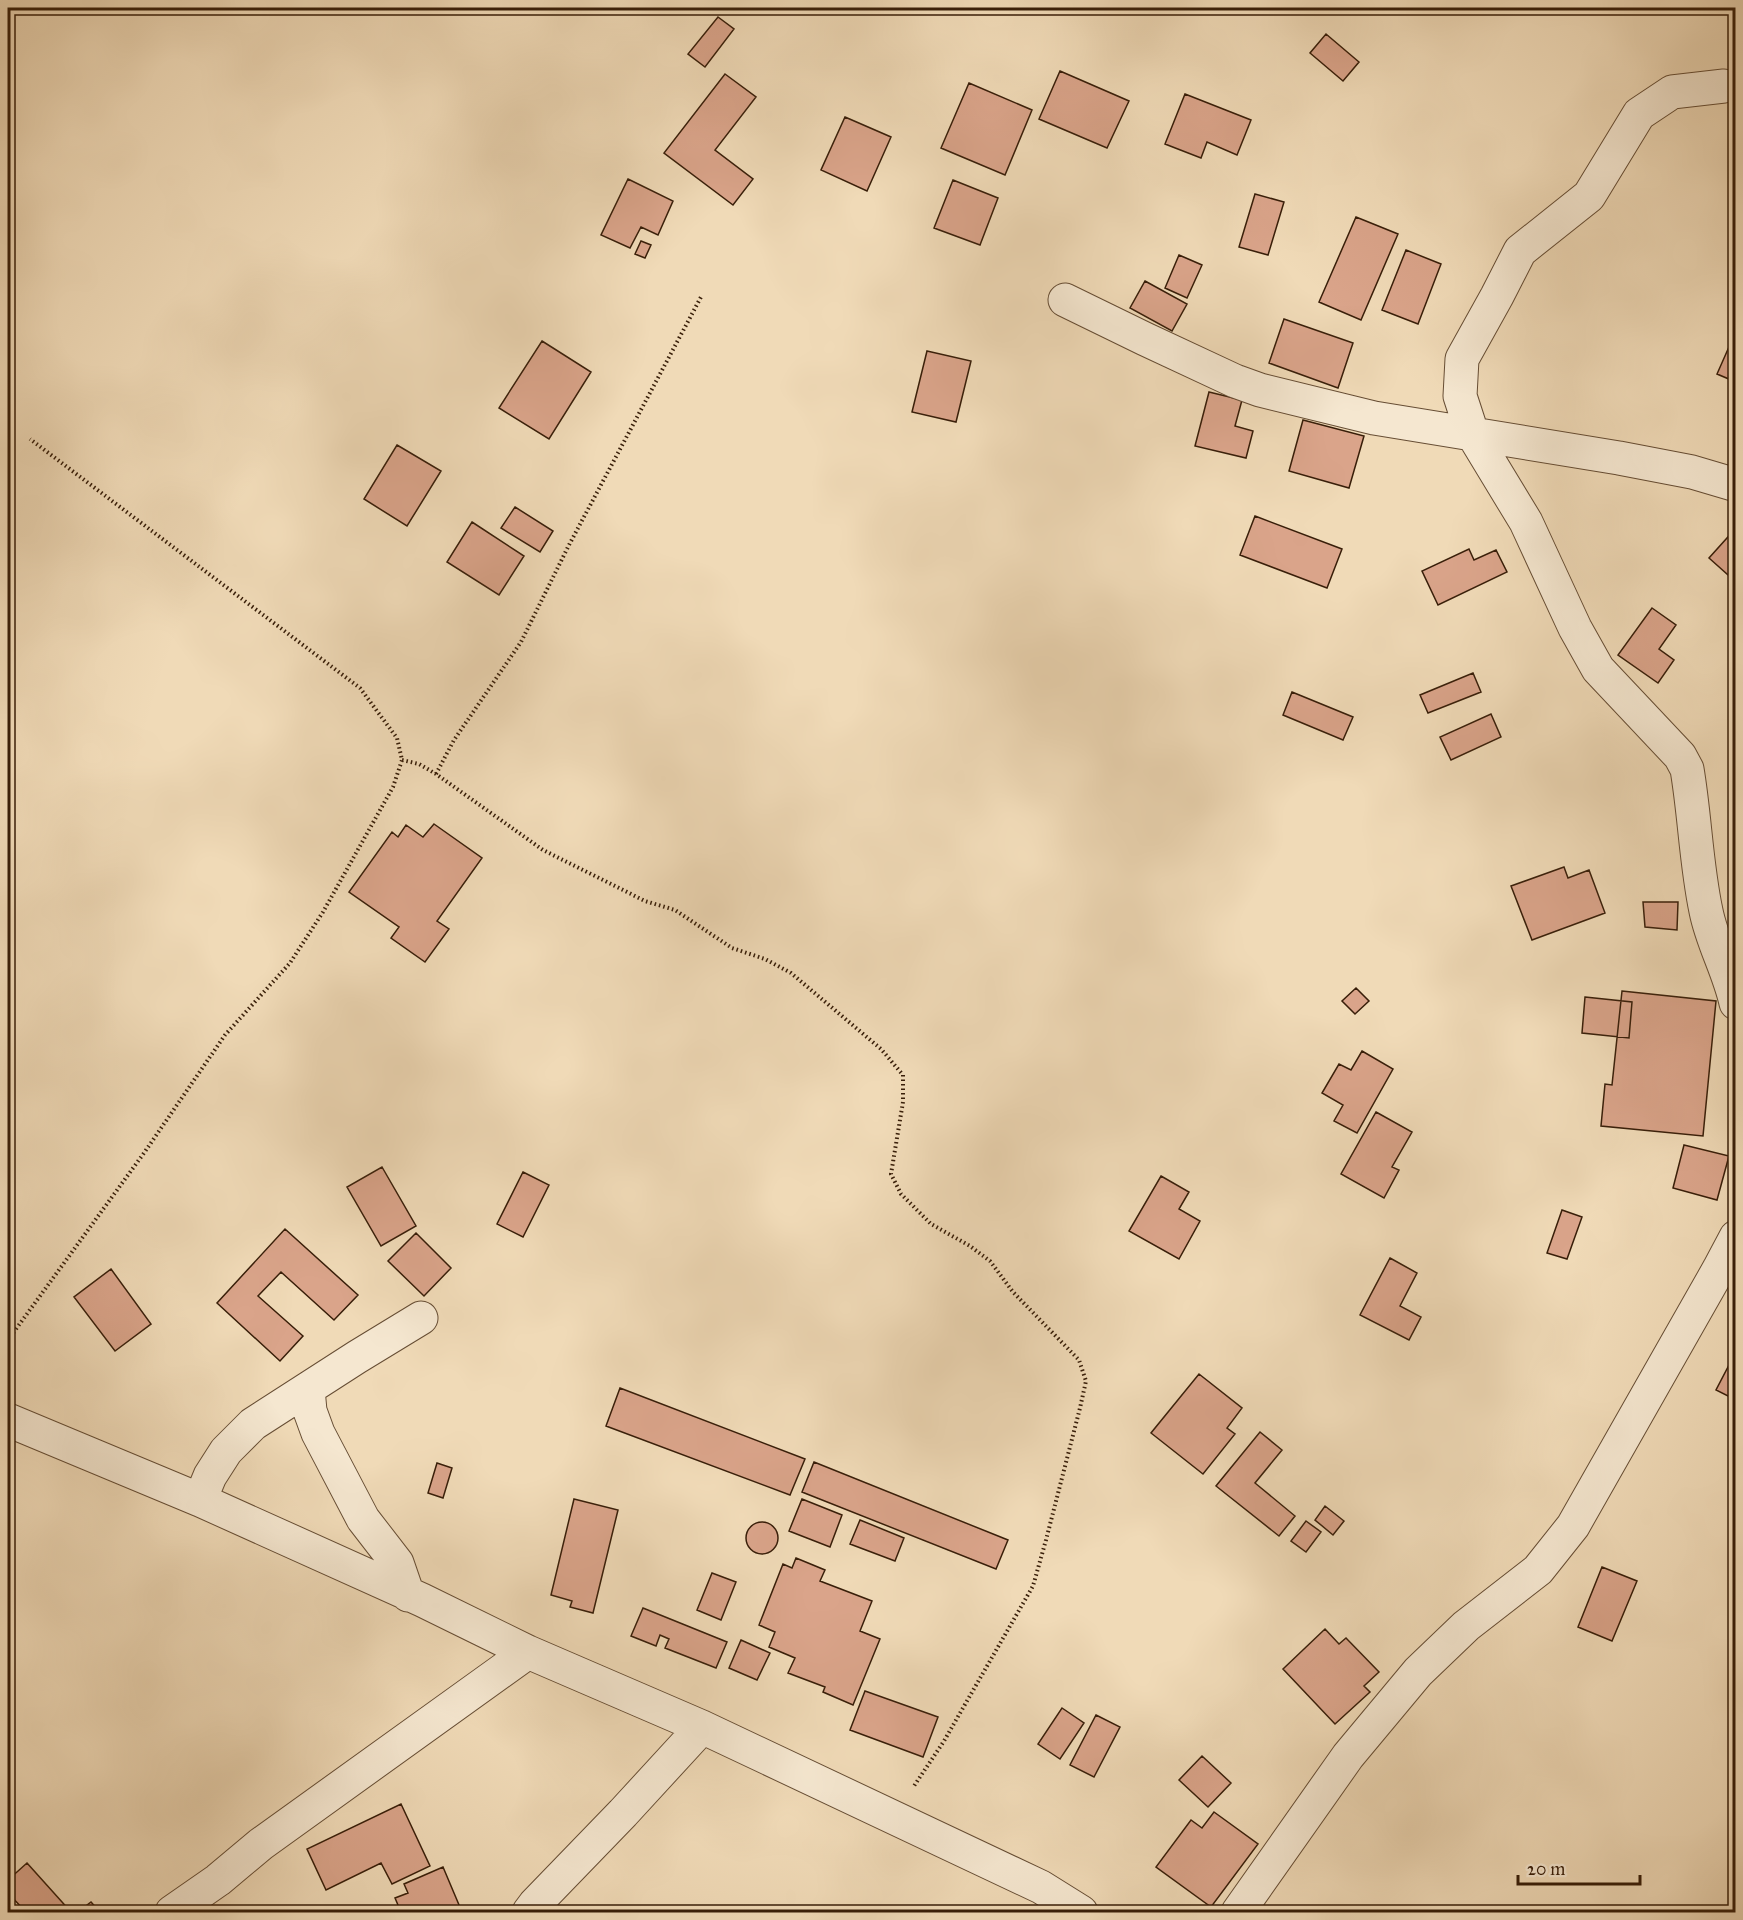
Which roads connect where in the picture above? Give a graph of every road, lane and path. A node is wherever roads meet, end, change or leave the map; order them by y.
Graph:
1 (1724, 86) dead end
2 (701, 297) dead end
3 (1065, 300) dead end
4 (1472, 433) junction
5 (30, 440) dead end
6 (1736, 485) edge
7 (402, 760) junction
8 (436, 774) junction
9 (1736, 1003) edge
10 (1736, 1237) edge
11 (421, 1318) dead end
12 (8, 1340) edge
13 (308, 1389) junction
14 (8, 1420) edge
15 (200, 1500) junction
16 (408, 1595) junction
17 (528, 1652) junction
18 (702, 1727) junction
19 (893, 1817) junction
20 (172, 1912) edge
21 (529, 1912) edge
22 (1081, 1912) edge
23 (1238, 1912) edge

1 - 4 street
2 - 8 path
3 - 4 street
4 - 6 street
4 - 9 street
5 - 7 path
7 - 8 path
7 - 12 path
8 - 19 path
10 - 23 street
11 - 13 street
13 - 15 street
13 - 16 street
14 - 15 street
15 - 16 street
16 - 17 street
17 - 18 street
17 - 20 street
18 - 19 street
18 - 21 street
19 - 22 street

